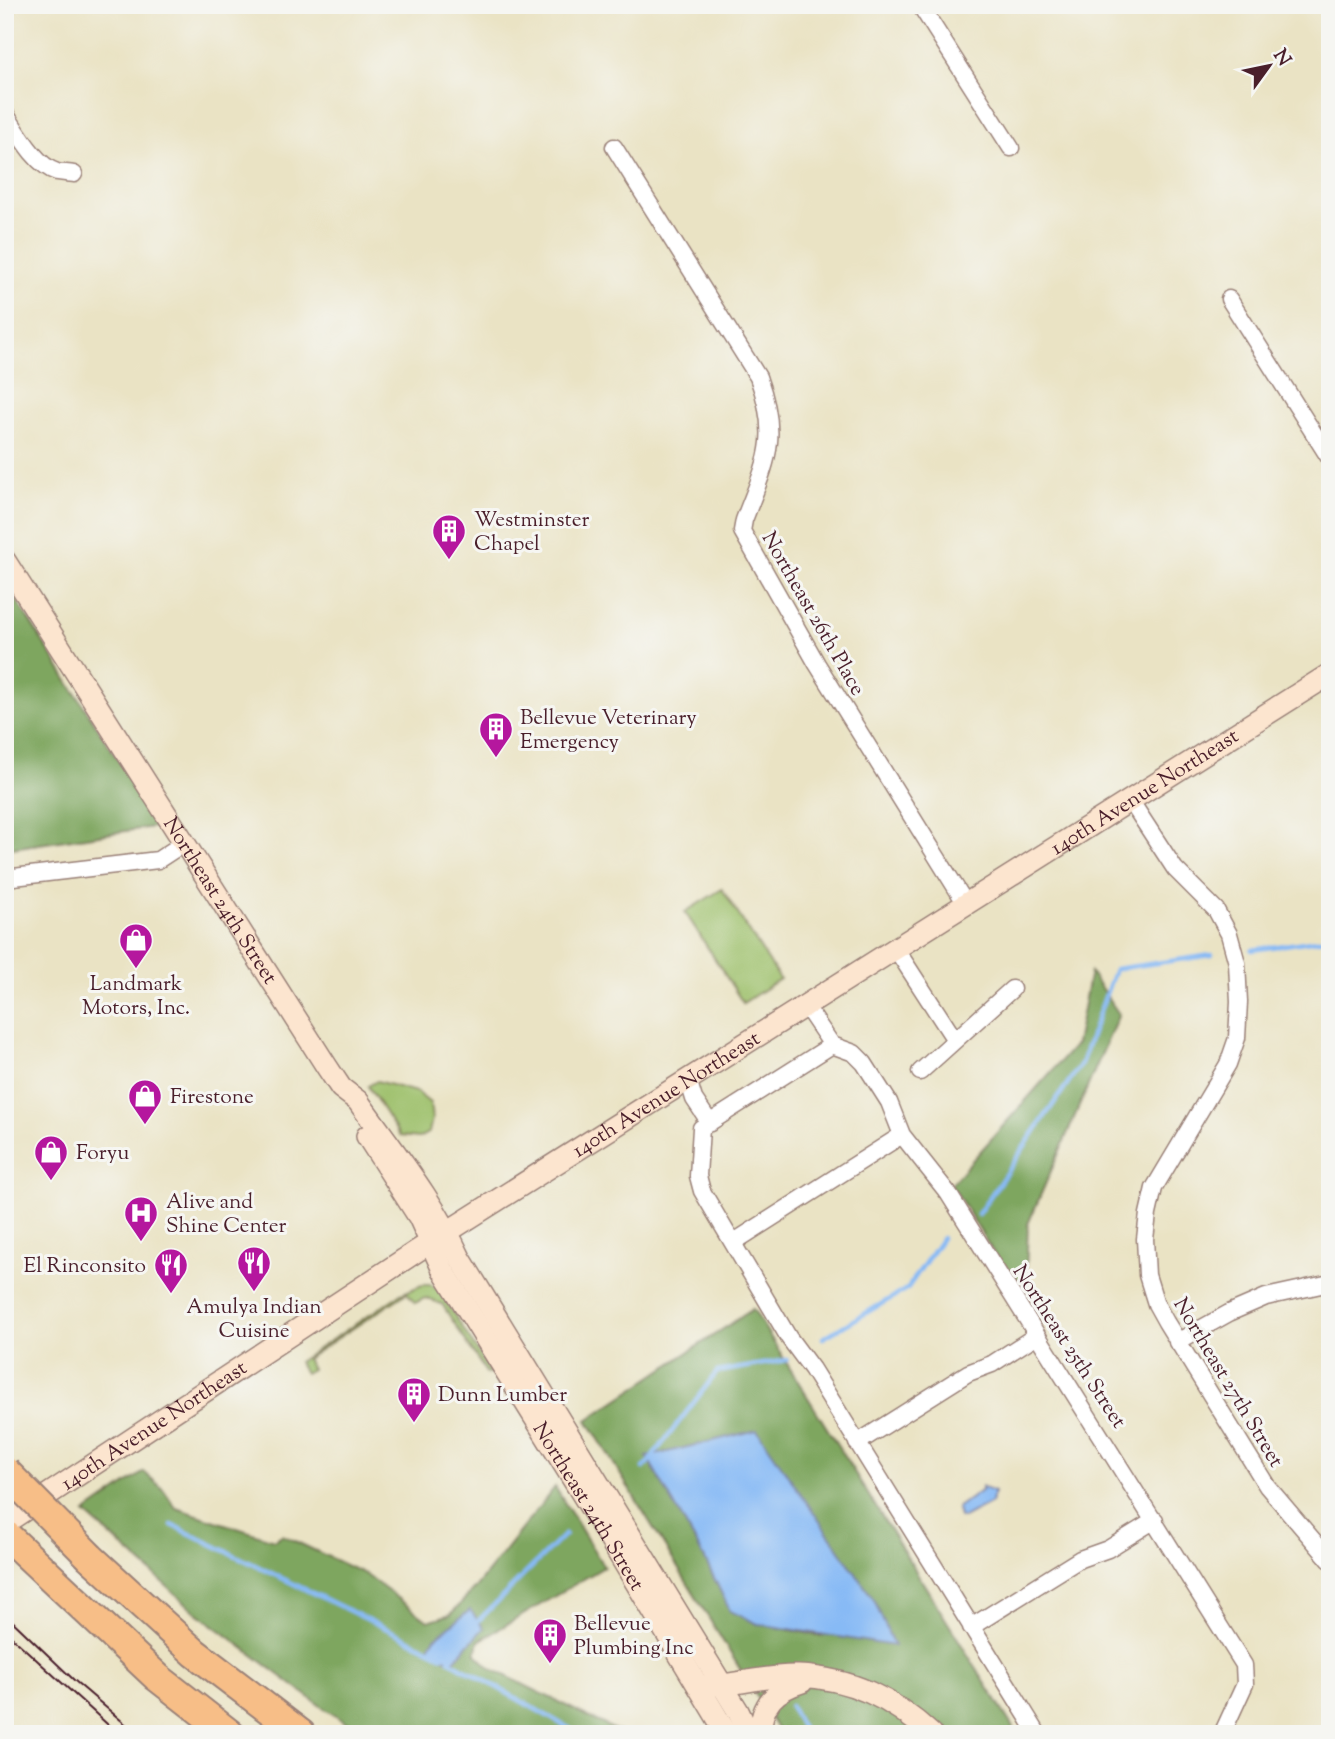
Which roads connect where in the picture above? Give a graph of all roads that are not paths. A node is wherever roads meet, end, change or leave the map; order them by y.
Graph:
1 (920, 5) edge
2 (5, 113) edge
3 (614, 147) dead end
4 (1011, 148) dead end
5 (74, 174) dead end
6 (1229, 299) dead end
7 (1330, 459) edge
8 (5, 561) edge
9 (1330, 674) edge
10 (1130, 800) junction
11 (184, 843) junction
12 (5, 878) edge
13 (966, 904) junction
14 (896, 949) junction
15 (1012, 989) dead end
16 (805, 1005) junction
17 (955, 1040) junction
18 (832, 1045) junction
19 (920, 1072) dead end
20 (688, 1079) junction
21 (709, 1123) junction
22 (902, 1135) junction
23 (439, 1237) junction
24 (734, 1242) junction
25 (1330, 1283) edge
26 (1037, 1335) junction
27 (1177, 1342) junction
28 (857, 1443) junction
29 (5, 1471) edge
30 (1155, 1520) junction
31 (5, 1523) edge
32 (5, 1534) edge
33 (1330, 1560) edge
34 (659, 1620) junction
35 (971, 1627) junction
36 (814, 1678) junction
37 (722, 1685) junction
38 (230, 1734) edge
39 (301, 1734) edge
40 (727, 1734) edge
41 (749, 1734) edge
42 (760, 1734) edge
43 (931, 1734) edge
44 (1038, 1734) edge
45 (1222, 1734) edge

1 - 4 street
2 - 5 street
3 - 13 street, Northeast 26th Place
6 - 7 street
8 - 11 street, Northeast 24th Street
9 - 10 street, 140th Avenue Northeast
10 - 13 street, 140th Avenue Northeast
10 - 27 street, Northeast 27th Street
11 - 12 street
11 - 23 street, Northeast 24th Street
13 - 14 street, 140th Avenue Northeast
14 - 16 street, 140th Avenue Northeast
14 - 17 street
15 - 17 street
16 - 18 street, Northeast 25th Street
16 - 20 street, 140th Avenue Northeast
17 - 19 street
18 - 21 street
18 - 22 street, Northeast 25th Street
20 - 21 street
20 - 23 street, 140th Avenue Northeast
21 - 24 street
22 - 24 street
22 - 26 street, Northeast 25th Street
23 - 31 street, 140th Avenue Northeast
23 - 34 street, Northeast 24th Street
23 - 37 street
24 - 28 street
25 - 27 street
26 - 28 street
26 - 30 street, Northeast 25th Street
27 - 33 street, Northeast 27th Street
28 - 35 street
29 - 39 highway, bridge
30 - 35 street
30 - 45 street, Northeast 25th Street
32 - 38 highway
34 - 37 street
34 - 40 street, Northeast 24th Street
35 - 44 street
36 - 37 street
36 - 42 street
36 - 43 street
37 - 41 street

